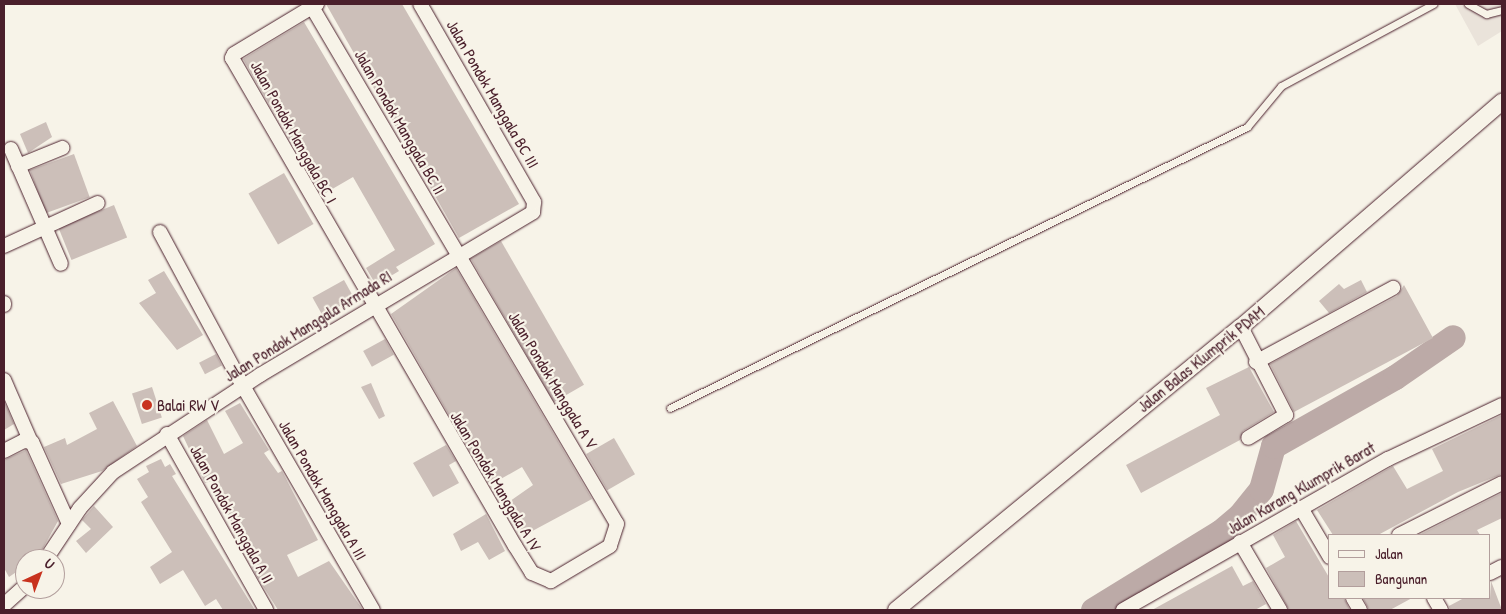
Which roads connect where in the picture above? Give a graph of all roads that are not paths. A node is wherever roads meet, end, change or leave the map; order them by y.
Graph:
1 (420, 4) edge
2 (1433, 4) edge
3 (1468, 4) edge
4 (315, 5) edge
5 (1502, 10) edge
6 (1502, 102) edge
7 (62, 148) dead end
8 (11, 149) dead end
9 (18, 166) junction
10 (534, 202) joint
11 (98, 203) dead end
12 (45, 229) junction
13 (160, 232) dead end
14 (4, 246) edge
15 (458, 254) junction
16 (61, 264) dead end
17 (1393, 288) dead end
18 (372, 307) junction
19 (1241, 327) junction
20 (1256, 362) junction
21 (4, 380) edge
22 (243, 386) junction
23 (1502, 405) edge
24 (670, 408) dead end
25 (167, 434) junction
26 (1248, 438) dead end
27 (30, 440) junction
28 (4, 451) edge
29 (1502, 483) edge
30 (1301, 508) junction
31 (69, 524) junction
32 (617, 524) joint
33 (1401, 534) edge
34 (1240, 542) junction
35 (53, 549) edge
36 (1328, 554) edge
37 (15, 595) edge
38 (1354, 599) edge
39 (4, 605) edge
40 (1274, 608) edge
41 (266, 610) edge
42 (373, 610) edge
43 (896, 610) edge
44 (1123, 610) edge
45 (1360, 610) edge

1 - 10 street, Jalan Pondok Manggala BC III
2 - 24 lane
3 - 5 lane
4 - 15 street, Jalan Pondok Manggala BC II
4 - 18 street, Jalan Pondok Manggala BC I
6 - 19 street, Jalan Balas Klumprik PDAM
7 - 9 street
8 - 9 street
9 - 12 street
10 - 15 street, Jalan Pondok Manggala Armada RI
11 - 12 street
12 - 14 street
12 - 16 street
13 - 22 street, Jalan Pondok Manggala A III
15 - 18 street, Jalan Pondok Manggala Armada RI
15 - 32 street, Jalan Pondok Manggala A V
17 - 20 street
18 - 22 street, Jalan Pondok Manggala Armada RI
18 - 32 street, Jalan Pondok Manggala A IV
19 - 20 street
19 - 43 street, Jalan Balas Klumprik PDAM
20 - 26 street
21 - 27 street
22 - 25 street, Jalan Pondok Manggala Armada RI
22 - 42 street, Jalan Pondok Manggala A III
23 - 30 street, Jalan Karang Klumprik Barat
25 - 31 street, Jalan Pondok Manggala Armada RI
25 - 41 street, Jalan Pondok Manggala A II
27 - 28 street
27 - 31 street
29 - 33 street
30 - 34 street, Jalan Karang Klumprik Barat
30 - 36 street
31 - 35 street, Jalan Pondok Manggala Armada RI
34 - 40 street
34 - 44 street, Jalan Karang Klumprik Barat
37 - 39 street
38 - 45 street

